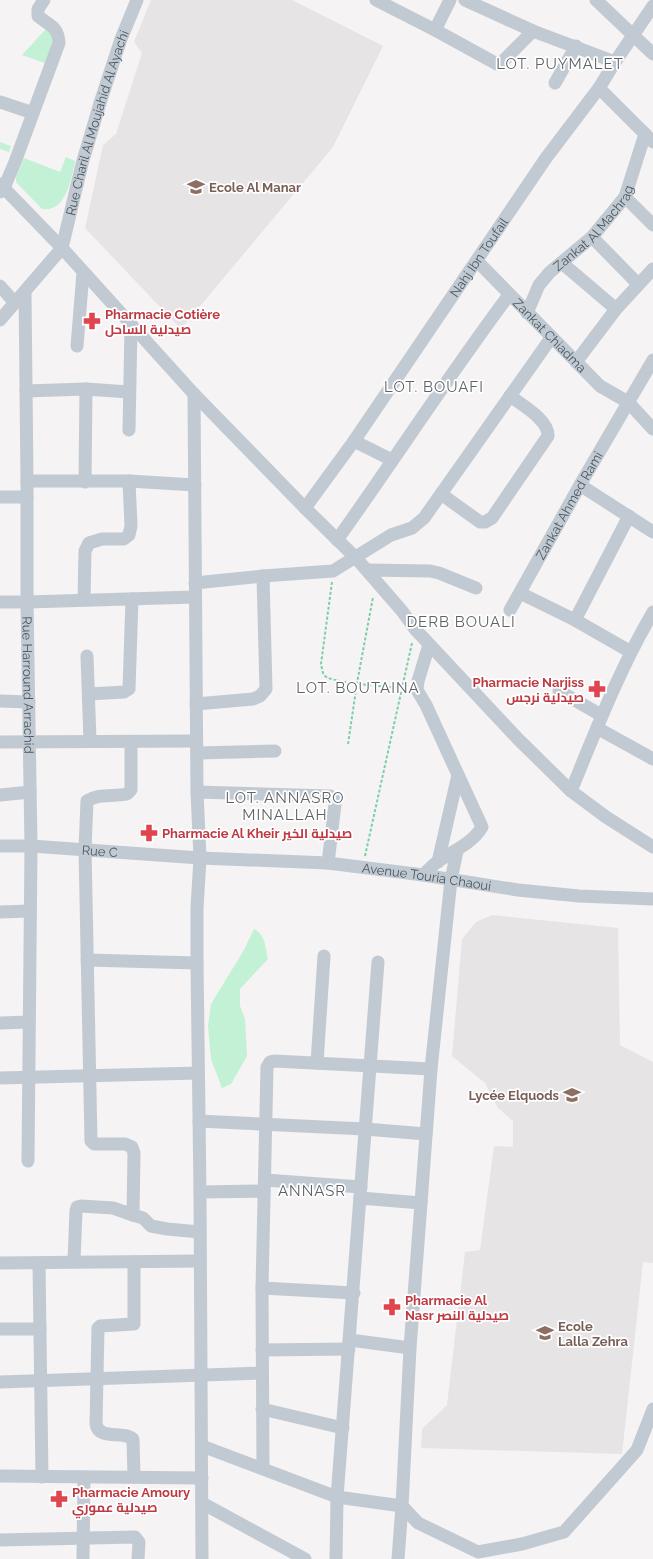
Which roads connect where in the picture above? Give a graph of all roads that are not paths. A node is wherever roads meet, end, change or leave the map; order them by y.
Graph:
1 (44, 0) edge
2 (137, 0) edge
3 (376, 0) edge
4 (450, 0) edge
5 (465, 0) edge
6 (596, 0) edge
7 (653, 6) edge
8 (435, 30) junction
9 (533, 31) junction
10 (633, 35) junction
11 (576, 46) junction
12 (653, 54) edge
13 (615, 62) junction
14 (555, 84) dead end
15 (599, 88) junction
16 (0, 102) edge
17 (33, 113) junction
18 (649, 138) edge
19 (1, 188) edge
20 (625, 197) junction
21 (653, 225) edge
22 (592, 237) junction
23 (62, 248) junction
24 (477, 261) junction
25 (562, 263) junction
26 (653, 269) edge
27 (83, 273) junction
28 (638, 284) junction
29 (0, 286) edge
30 (24, 292) junction
31 (509, 295) junction
32 (15, 303) junction
33 (616, 309) junction
34 (526, 313) junction
35 (0, 320) edge
36 (131, 326) junction
37 (552, 338) junction
38 (77, 346) dead end
39 (653, 360) edge
40 (576, 362) junction
41 (86, 389) junction
42 (26, 391) junction
43 (129, 392) junction
44 (194, 394) junction
45 (510, 396) junction
46 (628, 402) junction
47 (653, 429) edge
48 (129, 430) dead end
49 (354, 441) junction
50 (392, 460) junction
51 (28, 481) junction
52 (129, 481) junction
53 (86, 482) junction
54 (195, 485) junction
55 (580, 485) junction
56 (441, 494) junction
57 (27, 497) junction
58 (0, 498) edge
59 (305, 508) junction
60 (629, 516) junction
61 (653, 532) edge
62 (337, 540) junction
63 (356, 558) junction
64 (367, 570) junction
65 (263, 576) junction
66 (195, 583) junction
67 (476, 588) dead end
68 (520, 592) junction
69 (195, 597) junction
70 (132, 599) junction
71 (84, 600) junction
72 (0, 602) edge
73 (27, 602) junction
74 (510, 610) dead end
75 (653, 612) edge
76 (575, 620) junction
77 (429, 644) junction
78 (631, 652) junction
79 (87, 656) dead end
80 (559, 691) dead end
81 (89, 694) junction
82 (0, 701) edge
83 (29, 702) junction
84 (196, 704) junction
85 (601, 715) junction
86 (597, 728) junction
87 (90, 741) junction
88 (0, 742) edge
89 (30, 743) junction
90 (131, 743) junction
91 (196, 747) junction
92 (275, 751) dead end
93 (653, 759) edge
94 (458, 776) junction
95 (571, 791) junction
96 (30, 792) junction
97 (197, 792) junction
98 (0, 795) edge
99 (0, 846) edge
100 (31, 846) junction
101 (653, 847) edge
102 (85, 849) junction
103 (457, 851) junction
104 (200, 858) junction
105 (438, 862) junction
106 (328, 863) junction
107 (423, 874) junction
108 (451, 880) junction
109 (653, 899) edge
110 (0, 912) edge
111 (30, 912) junction
112 (324, 956) dead end
113 (87, 960) junction
114 (378, 962) dead end
115 (197, 963) junction
116 (29, 1022) junction
117 (0, 1023) edge
118 (317, 1062) junction
119 (370, 1065) junction
120 (432, 1069) junction
121 (198, 1073) junction
122 (89, 1076) junction
123 (28, 1077) junction
124 (0, 1078) edge
125 (199, 1120) junction
126 (266, 1123) junction
127 (365, 1129) junction
128 (426, 1134) junction
129 (28, 1161) dead end
130 (264, 1186) junction
131 (200, 1192) junction
132 (360, 1193) junction
133 (421, 1203) junction
134 (134, 1215) junction
135 (200, 1232) junction
136 (74, 1261) junction
137 (200, 1261) junction
138 (0, 1262) edge
139 (134, 1262) junction
140 (39, 1263) junction
141 (262, 1288) junction
142 (354, 1293) junction
143 (0, 1329) edge
144 (40, 1329) junction
145 (349, 1344) junction
146 (410, 1348) junction
147 (262, 1350) junction
148 (262, 1373) junction
149 (201, 1374) junction
150 (97, 1379) junction
151 (41, 1381) junction
152 (0, 1382) edge
153 (653, 1408) edge
154 (262, 1409) junction
155 (343, 1428) junction
156 (202, 1446) junction
157 (263, 1468) junction
158 (0, 1476) edge
159 (42, 1477) junction
160 (84, 1477) junction
161 (134, 1477) junction
162 (202, 1478) junction
163 (337, 1497) junction
164 (202, 1503) junction
165 (402, 1506) junction
166 (83, 1537) junction
167 (0, 1540) edge
168 (505, 1554) edge
169 (478, 1555) edge
170 (83, 1559) edge
171 (138, 1559) edge
172 (202, 1559) edge
173 (305, 1559) edge
174 (336, 1559) edge
175 (398, 1559) edge

1 - 17 street
2 - 23 street, Rue Charil Al Moujahid Al Ayachi
3 - 8 street
4 - 8 street
5 - 9 street
6 - 10 street
7 - 10 street, Nahj Ibn Toufail
8 - 9 street
9 - 11 street
10 - 12 street
10 - 13 street, Nahj Ibn Toufail
11 - 13 street
11 - 14 street
13 - 15 street, Nahj Ibn Toufail
15 - 18 street
15 - 24 street, Nahj Ibn Toufail
16 - 17 street
17 - 19 street
18 - 20 street, Zankat Al Machrag
19 - 23 street
20 - 21 street
20 - 22 street, Zankat Al Machrag
22 - 25 street, Zankat Al Machrag
22 - 28 street
23 - 27 street
23 - 30 street
24 - 31 street, Zankat Chiadma
24 - 49 street, Nahj Ibn Toufail
25 - 33 street
25 - 34 street, Zankat Al Machrag
26 - 28 street
27 - 36 street
27 - 38 street
28 - 33 street
29 - 32 street
30 - 32 street
30 - 42 street, Rue Harround Arrachid
31 - 34 street, Zankat Chiadma
31 - 50 street
32 - 35 street
33 - 40 street
34 - 37 street, Zankat Chiadma
36 - 43 street
36 - 44 street
37 - 40 street, Zankat Chiadma
37 - 45 street
39 - 46 street, Zankat Ahmed Rami
40 - 46 street, Zankat Chiadma
41 - 42 street
41 - 43 street
41 - 53 street
42 - 51 street, Rue Harround Arrachid
43 - 48 street
44 - 54 street
44 - 59 street
45 - 56 street
45 - 56 street
46 - 47 street, Zankat Chiadma
46 - 55 street, Zankat Ahmed Rami
49 - 50 street
49 - 59 street, Nahj Ibn Toufail
50 - 62 street
51 - 53 street
51 - 57 street, Rue Harround Arrachid
52 - 53 street
52 - 54 street
52 - 71 street
54 - 66 street
55 - 60 street
55 - 68 street, Zankat Ahmed Rami
56 - 63 street
57 - 58 street
57 - 73 street, Rue Harround Arrachid
59 - 62 street
60 - 61 street
60 - 76 street
62 - 63 street
63 - 64 street
63 - 65 street
64 - 67 street
64 - 77 street
65 - 66 street
65 - 84 street
66 - 69 street
68 - 74 street, Zankat Ahmed Rami
68 - 76 street
69 - 70 street
69 - 84 street
70 - 71 street
70 - 81 street
71 - 73 street
72 - 73 street
73 - 83 street, Rue Harround Arrachid
75 - 78 street
76 - 78 street
77 - 94 street
77 - 95 street
78 - 85 street
79 - 81 street
80 - 85 street
81 - 87 street
82 - 83 street
83 - 89 street, Rue Harround Arrachid
84 - 91 street
85 - 86 street
86 - 93 street
86 - 95 street
87 - 89 street
87 - 90 street
88 - 89 street
89 - 96 street, Rue Harround Arrachid
90 - 91 street
90 - 102 street
91 - 92 street
91 - 97 street
94 - 103 street
94 - 105 street
95 - 101 street
96 - 98 street
96 - 100 street, Rue Harround Arrachid
97 - 104 street
97 - 106 street
99 - 100 street, Rue C
100 - 102 street, Rue C
100 - 111 street, Rue Harround Arrachid
102 - 104 street, Rue C
102 - 113 street
103 - 105 street
103 - 108 street
104 - 106 street, Avenue Touria Chaoui
104 - 115 street
105 - 107 street
106 - 107 street, Avenue Touria Chaoui
107 - 108 street, Avenue Touria Chaoui
108 - 109 street, Avenue Touria Chaoui
108 - 120 street
110 - 111 street
111 - 116 street, Rue Harround Arrachid
112 - 118 street
113 - 115 street
113 - 122 street
114 - 119 street
115 - 121 street
116 - 117 street
116 - 123 street, Rue Harround Arrachid
118 - 119 street
118 - 126 street
119 - 120 street
119 - 127 street
120 - 128 street
121 - 122 street
121 - 125 street
122 - 123 street
122 - 134 street
123 - 124 street
123 - 129 street, Rue Harround Arrachid
125 - 126 street
125 - 131 street
126 - 127 street
126 - 130 street
127 - 128 street
127 - 132 street
128 - 133 street
130 - 131 street
130 - 132 street
130 - 141 street
131 - 135 street
132 - 133 street
132 - 142 street
133 - 146 street
134 - 135 street
134 - 136 street
135 - 137 street
136 - 139 street
136 - 140 street
137 - 139 street
137 - 149 street
138 - 140 street
139 - 150 street
140 - 144 street
141 - 142 street
141 - 147 street
142 - 145 street
143 - 144 street
144 - 151 street
145 - 146 street
145 - 147 street
145 - 155 street
146 - 165 street
147 - 148 street
148 - 149 street
148 - 154 street
149 - 150 street
149 - 156 street
150 - 151 street
150 - 161 street
151 - 152 street
151 - 159 street
153 - 168 street
154 - 155 street
154 - 157 street
155 - 163 street
156 - 157 street
156 - 162 street
157 - 163 street
158 - 159 street
159 - 160 street
160 - 161 street
160 - 166 street
161 - 162 street
162 - 164 street
163 - 165 street
163 - 174 street
164 - 172 street
164 - 173 street
165 - 169 street
165 - 175 street
166 - 167 street
166 - 170 street
166 - 171 street
168 - 169 street

